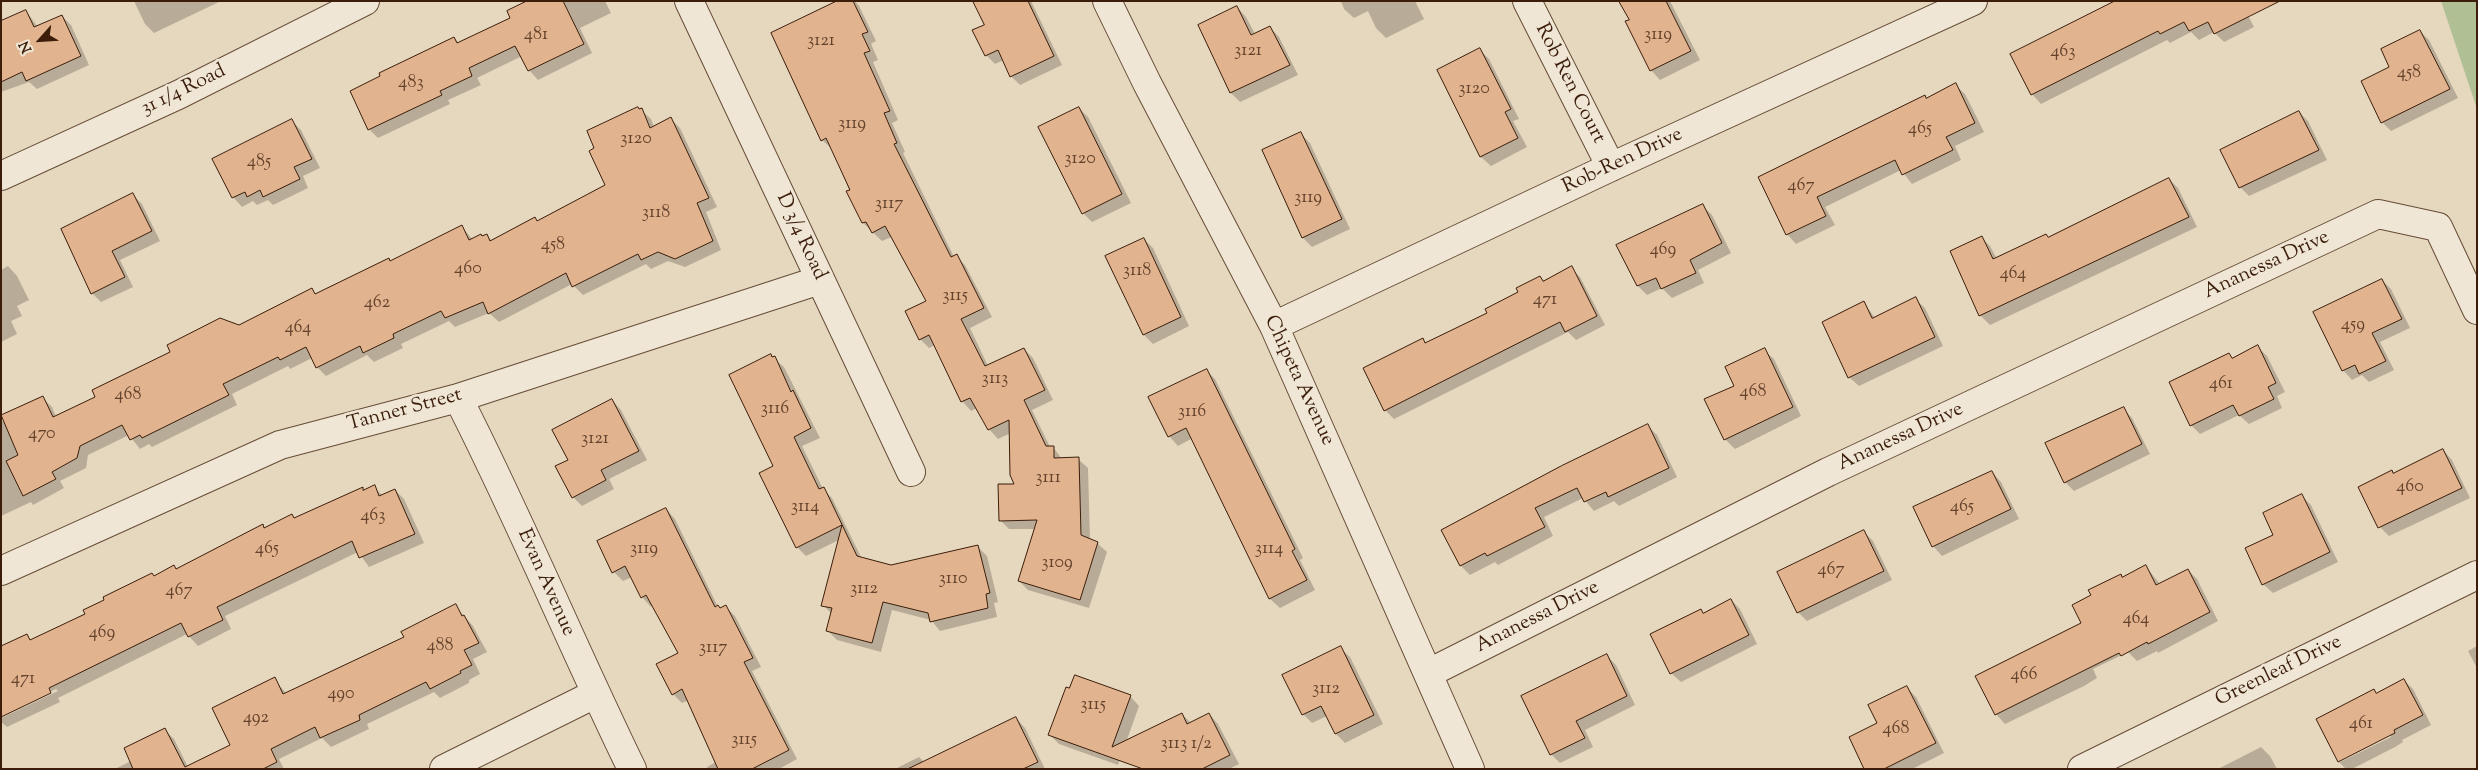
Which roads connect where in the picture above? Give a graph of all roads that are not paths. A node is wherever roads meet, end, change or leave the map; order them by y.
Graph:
1 (366, 1) edge
2 (689, 1) edge
3 (1107, 1) edge
4 (1527, 1) edge
5 (1967, 2) edge
6 (1611, 168) junction
7 (1, 176) edge
8 (820, 280) junction
9 (2477, 310) edge
10 (1274, 326) junction
11 (458, 398) junction
12 (911, 472) dead end
13 (1, 571) edge
14 (2477, 575) edge
15 (1429, 673) junction
16 (595, 694) junction
17 (444, 769) edge
18 (632, 769) edge
19 (1470, 769) edge
20 (2082, 769) edge

1 - 7 street, 31 1/4 Road
2 - 8 street, D 3/4 Road
3 - 10 street, Chipeta Avenue
4 - 6 street, Rob Ren Court
5 - 6 street, Rob-Ren Drive
6 - 10 street, Rob-Ren Drive
8 - 11 street, Tanner Street
8 - 12 street, D 3/4 Road
9 - 15 street, Ananessa Drive
10 - 15 street, Chipeta Avenue
11 - 13 street, Tanner Street
11 - 16 street, Evan Avenue
14 - 20 street, Greenleaf Drive
15 - 19 street, Chipeta Avenue
16 - 17 street
16 - 18 street, Evan Avenue

